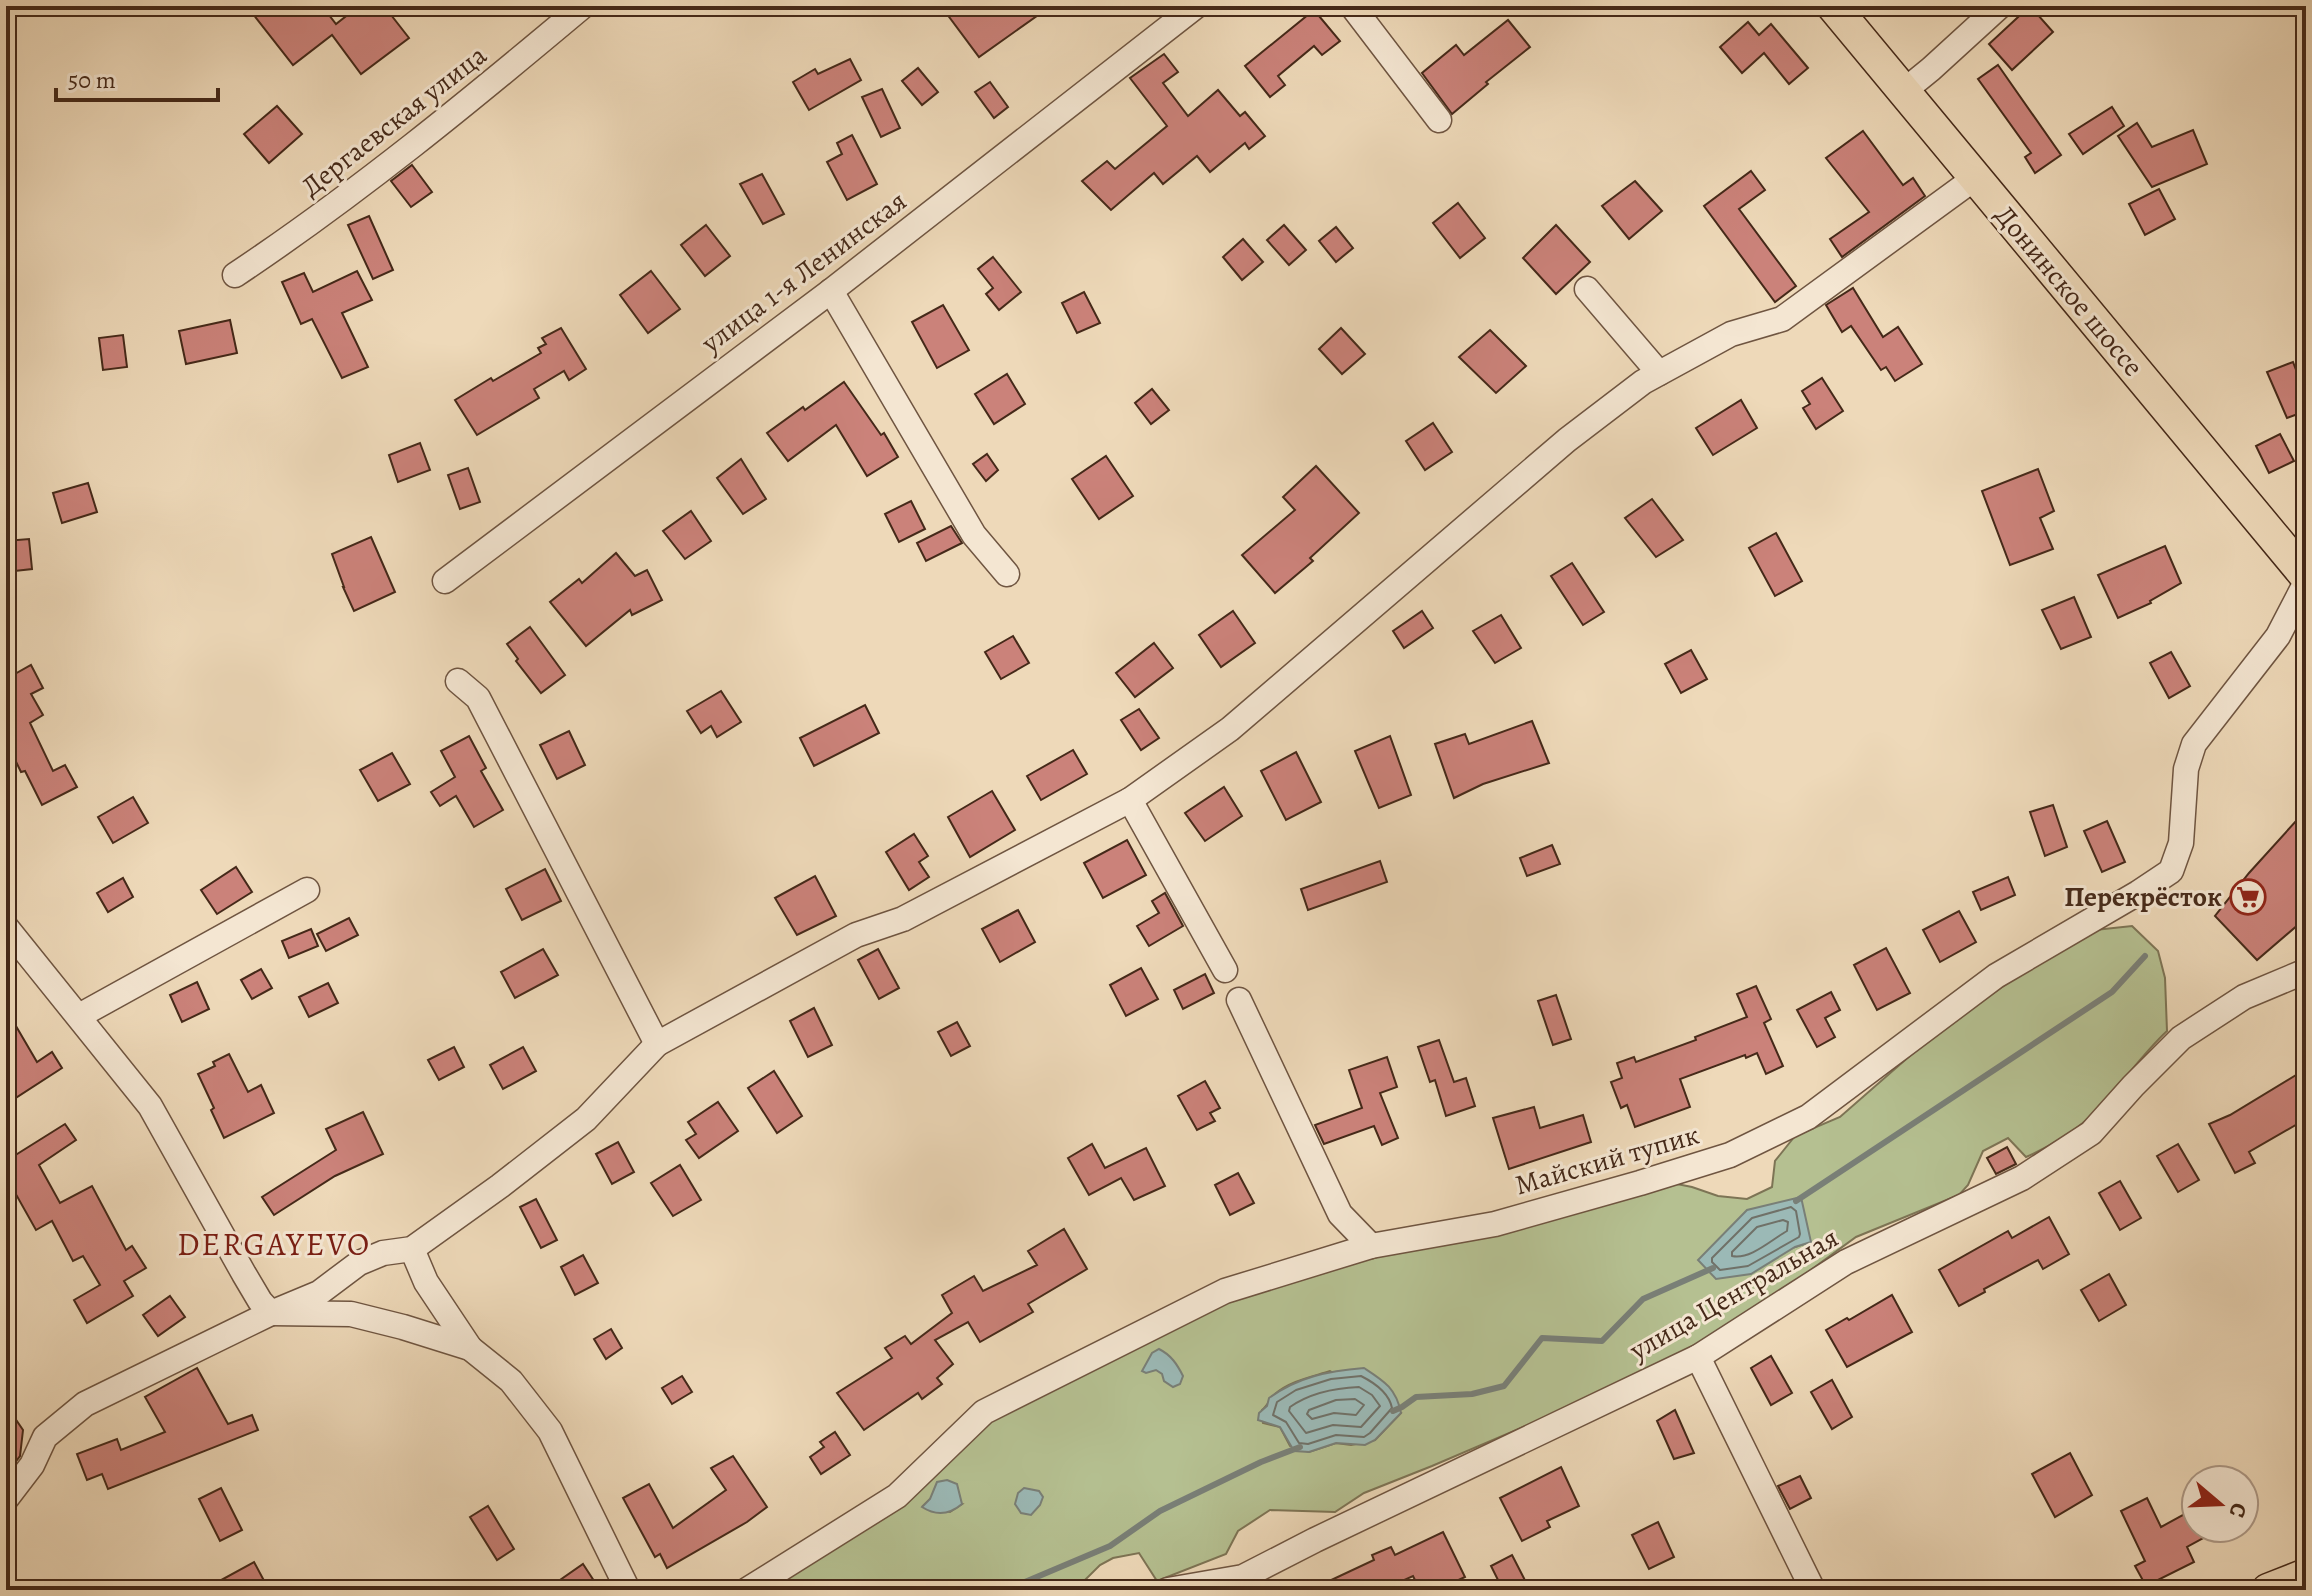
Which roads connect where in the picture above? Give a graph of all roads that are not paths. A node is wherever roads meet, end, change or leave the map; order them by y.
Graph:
1 (583, 6) edge
2 (1196, 6) edge
3 (1352, 6) edge
4 (1833, 6) edge
5 (2000, 6) edge
6 (1904, 91) junction
7 (1439, 120) dead end
8 (1975, 178) junction
9 (235, 275) dead end
10 (1587, 289) dead end
11 (831, 291) junction
12 (1659, 373) junction
13 (2302, 565) edge
14 (1007, 574) dead end
15 (445, 581) dead end
16 (458, 681) dead end
17 (1130, 800) junction
18 (307, 890) dead end
19 (6, 927) edge
20 (1225, 970) dead end
21 (2306, 971) edge
22 (1239, 1000) dead end
23 (79, 1016) junction
24 (657, 1044) junction
25 (1371, 1246) junction
26 (412, 1249) junction
27 (271, 1313) junction
28 (470, 1348) junction
29 (1698, 1357) junction
30 (6, 1499) edge
31 (2306, 1575) edge
32 (628, 1590) edge
33 (747, 1590) edge
34 (1168, 1590) edge
35 (1813, 1590) edge
36 (2268, 1590) edge

1 - 9 street, Дергаевская улица
2 - 11 street, улица 1-я Ленинская
3 - 7 street
4 - 6 main road, Донинское шоссе
5 - 6 street
6 - 8 main road, Донинское шоссе
8 - 12 street
8 - 13 main road, Донинское шоссе
10 - 12 street
11 - 14 street
11 - 15 street, улица 1-я Ленинская
12 - 17 street
13 - 25 street, Майский тупик
16 - 24 street
17 - 20 street
17 - 24 street
18 - 23 street
19 - 23 street
21 - 29 street, улица Центральная
22 - 25 street
23 - 27 street
24 - 26 street
25 - 33 street, Майский тупик
26 - 27 street
26 - 28 street
27 - 28 street
27 - 30 street
28 - 32 street
29 - 34 street, улица Центральная
29 - 35 street
31 - 36 main road

